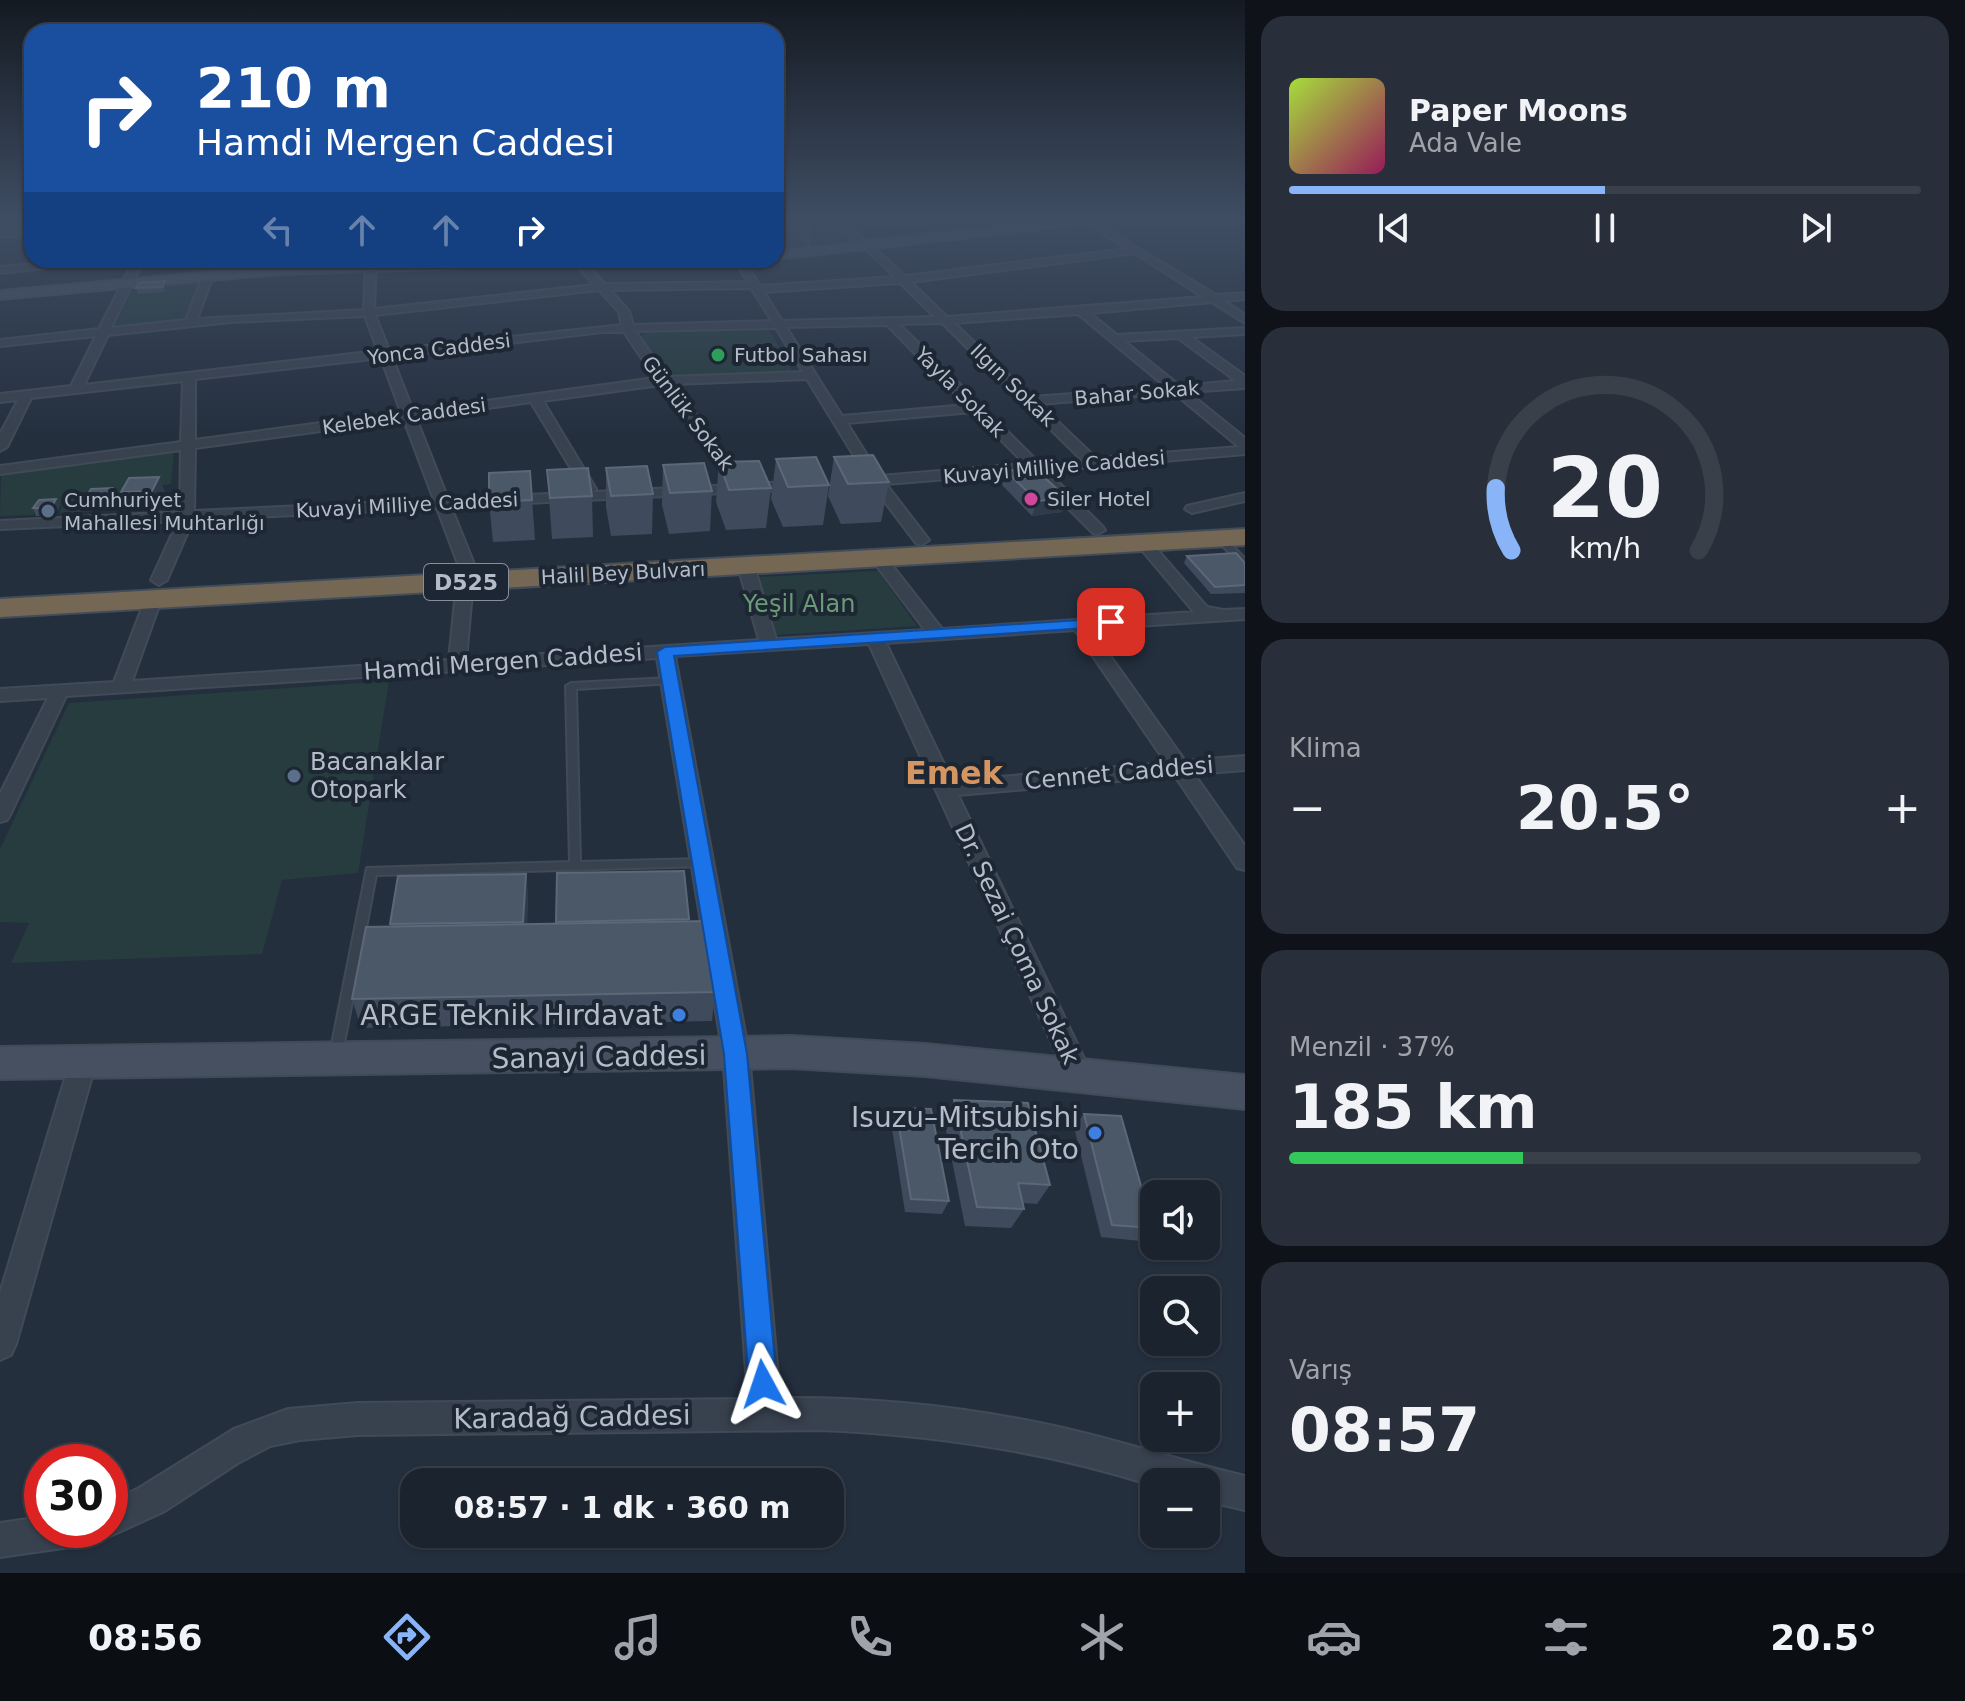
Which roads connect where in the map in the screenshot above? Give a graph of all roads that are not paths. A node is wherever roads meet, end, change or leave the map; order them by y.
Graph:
1 (55, 289) edge
2 (124, 289) edge
3 (203, 289) edge
4 (370, 289) edge
5 (580, 289) edge
6 (603, 289) edge
7 (757, 289) edge
8 (914, 289) edge
9 (1201, 289) edge
10 (0, 295) edge
11 (1245, 296) edge
12 (1214, 298) junction
13 (1081, 311) junction
14 (369, 313) junction
15 (1245, 320) edge
16 (946, 321) junction
17 (890, 322) junction
18 (190, 323) junction
19 (778, 324) junction
20 (626, 328) junction
21 (1245, 331) edge
22 (103, 333) junction
23 (1181, 335) junction
24 (1114, 338) junction
25 (0, 343) edge
26 (385, 355) junction
27 (810, 375) junction
28 (189, 377) junction
29 (663, 381) junction
30 (1245, 383) edge
31 (75, 390) junction
32 (1177, 390) junction
33 (26, 395) junction
34 (0, 398) edge
35 (535, 398) junction
36 (1029, 401) junction
37 (976, 408) junction
38 (408, 415) junction
39 (838, 420) junction
40 (189, 445) junction
41 (0, 447) edge
42 (1245, 448) edge
43 (1094, 464) junction
44 (1037, 469) junction
45 (0, 470) edge
46 (877, 482) junction
47 (848, 483) edge
48 (819, 485) edge
49 (745, 488) junction
50 (593, 496) junction
51 (1245, 497) edge
52 (442, 504) junction
53 (1192, 509) dead end
54 (187, 516) junction
55 (1245, 522) edge
56 (0, 525) edge
57 (1098, 530) junction
58 (1233, 538) edge
59 (921, 540) junction
60 (1144, 543) junction
61 (879, 558) junction
62 (1245, 564) edge
63 (746, 566) junction
64 (465, 573) junction
65 (0, 589) edge
66 (156, 590) junction
67 (0, 608) edge
68 (1242, 617) edge
69 (1080, 625) junction
70 (937, 634) junction
71 (875, 638) junction
72 (769, 645) junction
73 (665, 652) junction
74 (457, 666) junction
75 (670, 681) junction
76 (121, 687) junction
77 (60, 691) junction
78 (0, 695) edge
79 (1245, 763) edge
80 (1179, 767) junction
81 (945, 789) junction
82 (0, 815) edge
83 (1245, 862) edge
84 (702, 863) junction
85 (575, 866) junction
86 (736, 1054) junction
87 (335, 1061) junction
88 (83, 1062) junction
89 (0, 1063) edge
90 (1079, 1075) junction
91 (1245, 1092) edge
92 (0, 1344) edge
93 (765, 1415) junction
94 (1150, 1468) edge
95 (1220, 1487) edge
96 (1245, 1493) edge
97 (128, 1511) edge
98 (24, 1537) edge
99 (0, 1540) edge

1 - 10 street
2 - 22 street
3 - 18 street
4 - 14 street
5 - 14 street
6 - 20 street, Günlük Sokak
7 - 19 street
8 - 16 street, Ilgın Sokak
9 - 12 street
11 - 12 street, Yonca Caddesi
12 - 13 street, Yonca Caddesi
12 - 15 street
13 - 16 street, Yonca Caddesi
13 - 24 street
14 - 18 street
14 - 26 street
16 - 17 street, Yonca Caddesi
16 - 36 street, Ilgın Sokak
17 - 19 street, Yonca Caddesi
17 - 37 street, Yayla Sokak
18 - 22 street
19 - 20 street, Yonca Caddesi
19 - 27 street
20 - 26 street, Yonca Caddesi
20 - 29 street, Günlük Sokak
21 - 23 street
22 - 25 street
22 - 31 street
23 - 24 street
23 - 30 street
24 - 32 street
26 - 28 street, Yonca Caddesi
26 - 38 street
27 - 29 street, Kelebek Caddesi
27 - 39 street
28 - 31 street, Yonca Caddesi
28 - 40 street
29 - 35 street, Kelebek Caddesi
29 - 49 street, Günlük Sokak
30 - 32 street, Bahar Sokak
31 - 33 street, Yonca Caddesi
32 - 36 street, Bahar Sokak
32 - 42 street
33 - 34 street, Yonca Caddesi
33 - 41 street
35 - 38 street, Kelebek Caddesi
35 - 50 street
36 - 43 street, Ilgın Sokak
37 - 39 street
37 - 44 street, Yayla Sokak
38 - 40 street, Kelebek Caddesi
38 - 52 street
39 - 46 street
40 - 45 street, Kelebek Caddesi
40 - 54 street
42 - 43 street, Kuvayi Milliye Caddesi
43 - 44 street, Kuvayi Milliye Caddesi
44 - 46 street, Kuvayi Milliye Caddesi
44 - 57 street, Yayla Sokak
46 - 47 street, Kuvayi Milliye Caddesi
46 - 59 street
48 - 49 street, Kuvayi Milliye Caddesi
49 - 50 street, Kuvayi Milliye Caddesi
50 - 52 street, Kuvayi Milliye Caddesi
51 - 53 street
52 - 54 street, Kuvayi Milliye Caddesi
52 - 64 street
54 - 56 street, Kuvayi Milliye Caddesi
54 - 66 street
55 - 57 highway, Halil Bey Bulvarı / D525
57 - 59 highway, Halil Bey Bulvarı / D525
58 - 60 highway, Halil Bey Bulvarı / D525
58 - 62 lane
59 - 64 highway, Halil Bey Bulvarı / D525
60 - 61 highway, Halil Bey Bulvarı / D525
60 - 68 street
61 - 63 highway, Halil Bey Bulvarı / D525
61 - 70 street
63 - 64 highway, Halil Bey Bulvarı / D525
63 - 72 street
64 - 66 highway, Halil Bey Bulvarı / D525
64 - 74 street
65 - 66 highway, Halil Bey Bulvarı / D525
66 - 67 highway, Halil Bey Bulvarı / D525
66 - 76 street
68 - 69 street, Hamdi Mergen Caddesi
69 - 70 street, Hamdi Mergen Caddesi
69 - 80 street
70 - 71 street, Hamdi Mergen Caddesi
71 - 72 street, Hamdi Mergen Caddesi
71 - 81 street, Dr. Sezai Çoma Sokak
72 - 73 street, Hamdi Mergen Caddesi
73 - 74 street, Hamdi Mergen Caddesi
73 - 75 street
74 - 76 street, Hamdi Mergen Caddesi
75 - 84 street
75 - 85 lane
76 - 77 street, Hamdi Mergen Caddesi
77 - 78 street, Hamdi Mergen Caddesi
77 - 82 street
79 - 80 street, Cennet Caddesi
80 - 81 street, Cennet Caddesi
80 - 83 street
81 - 90 street, Dr. Sezai Çoma Sokak
84 - 85 lane
84 - 86 street
85 - 87 lane
86 - 87 street, Sanayi Caddesi
86 - 90 street, Sanayi Caddesi
86 - 93 street
87 - 88 street, Sanayi Caddesi
88 - 89 street, Sanayi Caddesi
88 - 92 street
90 - 91 street, Sanayi Caddesi
93 - 94 street, Karadağ Caddesi
93 - 97 street, Karadağ Caddesi
95 - 96 street
98 - 99 street

